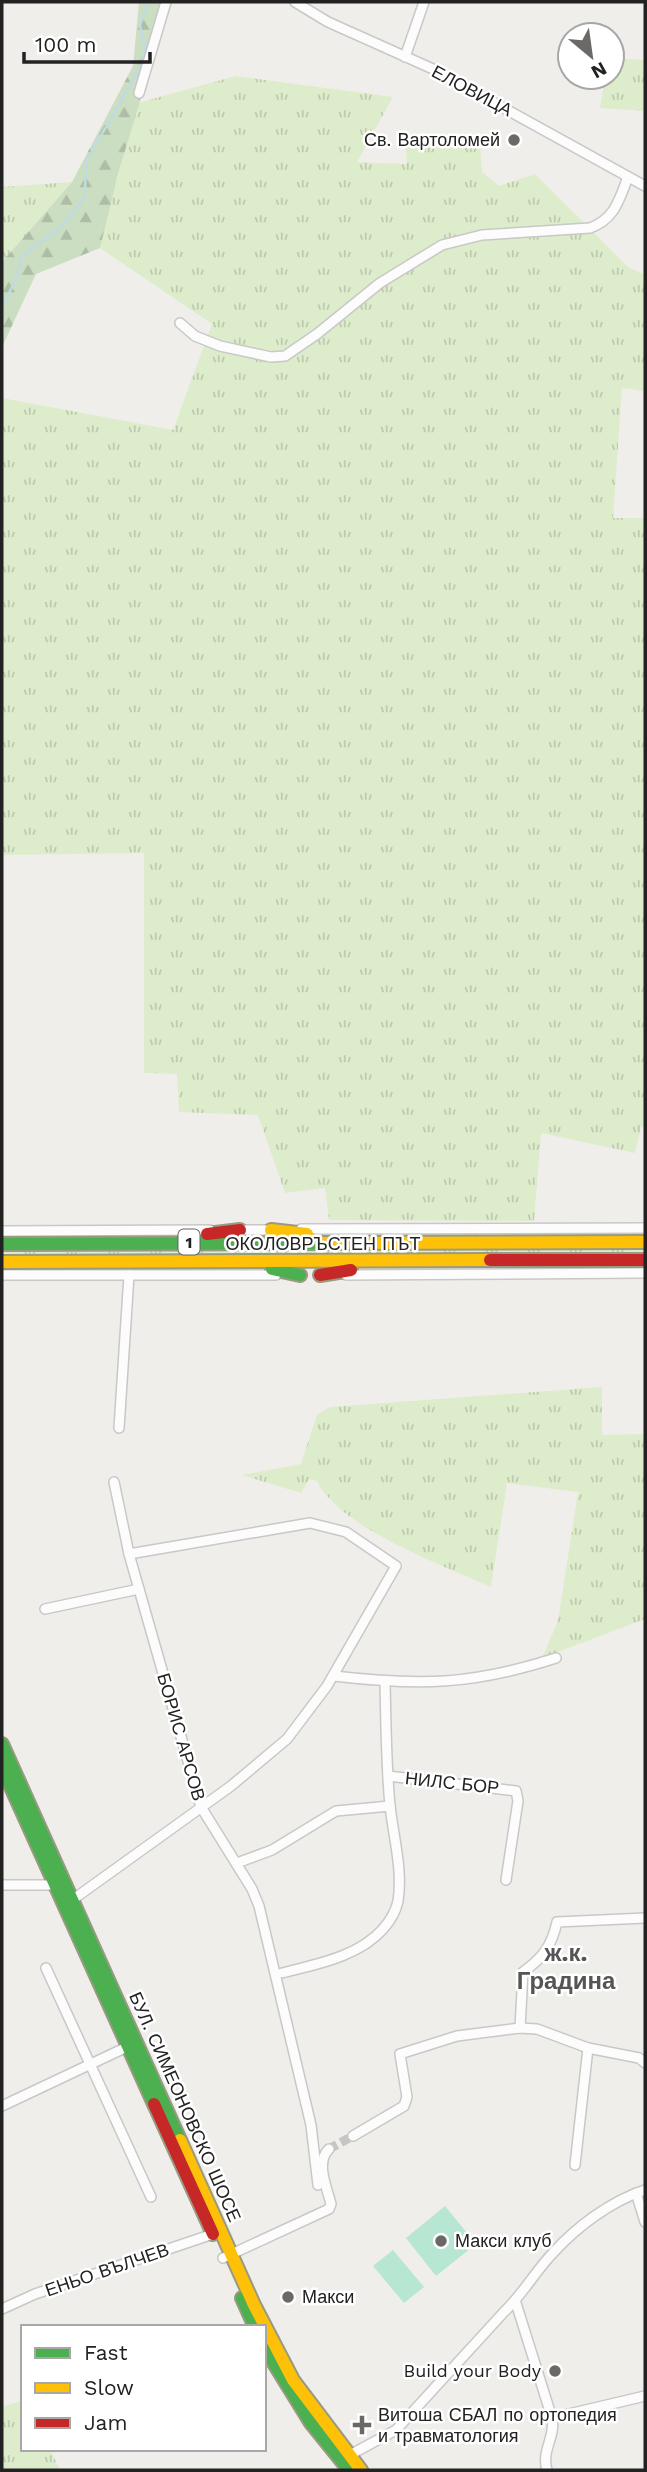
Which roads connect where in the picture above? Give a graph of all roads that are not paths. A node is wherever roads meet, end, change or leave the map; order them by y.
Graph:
1 (166, 2) edge
2 (295, 2) edge
3 (424, 2) edge
4 (405, 57) junction
5 (139, 93) dead end
6 (628, 177) junction
7 (645, 186) edge
8 (180, 323) dead end
9 (645, 1228) edge
10 (240, 1230) junction
11 (271, 1230) junction
12 (2, 1231) edge
13 (150, 1242) junction
14 (645, 1242) edge
15 (376, 1243) junction
16 (2, 1244) edge
17 (645, 1260) edge
18 (2, 1262) edge
19 (235, 1262) junction
20 (399, 1262) junction
21 (645, 1273) edge
22 (2, 1275) edge
23 (129, 1275) junction
24 (300, 1275) junction
25 (320, 1275) junction
26 (119, 1427) dead end
27 (114, 1482) dead end
28 (129, 1554) junction
29 (139, 1589) junction
30 (45, 1609) dead end
31 (556, 1658) dead end
32 (334, 1676) junction
33 (385, 1682) junction
34 (2, 1744) edge
35 (2, 1766) edge
36 (387, 1776) junction
37 (390, 1806) junction
38 (201, 1807) junction
39 (237, 1863) junction
40 (506, 1880) dead end
41 (2, 1885) edge
42 (62, 1885) junction
43 (70, 1902) junction
44 (645, 1918) edge
45 (46, 1968) dead end
46 (282, 1973) dead end
47 (520, 2028) junction
48 (129, 2046) junction
49 (588, 2048) junction
50 (645, 2063) edge
51 (91, 2064) junction
52 (2, 2106) edge
53 (353, 2136) tunnel mouth
54 (329, 2149) dead end
55 (575, 2165) dead end
56 (318, 2185) dead end
57 (640, 2191) edge
58 (151, 2197) dead end
59 (645, 2222) edge
60 (213, 2234) junction
61 (227, 2256) junction
62 (510, 2307) junction
63 (2, 2309) edge
64 (254, 2325) edge
65 (263, 2325) edge
66 (266, 2330) edge
67 (266, 2351) edge
68 (645, 2396) edge
69 (552, 2418) junction
70 (343, 2465) edge
71 (361, 2470) edge
72 (547, 2470) edge

1 - 5 street
2 - 4 street, ЕЛОВИЦА
3 - 4 street
4 - 6 street, ЕЛОВИЦА
6 - 7 street, ЕЛОВИЦА
6 - 8 street
9 - 11 street
10 - 11 street
10 - 12 street
10 - 13 main road
11 - 15 main road
13 - 15 main road, ОКОЛОВРЪСТЕН ПЪТ / 1
13 - 16 main road, ОКОЛОВРЪСТЕН ПЪТ / 1
14 - 15 main road, ОКОЛОВРЪСТЕН ПЪТ / 1
17 - 20 main road, ОКОЛОВРЪСТЕН ПЪТ / 1
18 - 19 main road, ОКОЛОВРЪСТЕН ПЪТ / 1
19 - 20 main road, ОКОЛОВРЪСТЕН ПЪТ / 1
19 - 24 main road
20 - 25 main road
21 - 25 street, ОКОЛОВРЪСТЕН ПЪТ
22 - 23 street, ОКОЛОВРЪСТЕН ПЪТ
23 - 24 street, ОКОЛОВРЪСТЕН ПЪТ
23 - 26 street
24 - 25 street, ОКОЛОВРЪСТЕН ПЪТ
27 - 28 street, БОРИС АРСОВ
28 - 29 street, БОРИС АРСОВ
28 - 32 street
29 - 30 street
29 - 38 street, БОРИС АРСОВ
31 - 33 street
32 - 33 street
32 - 38 street
33 - 36 street
34 - 42 main road, БУЛ. СИМЕОНОВСКО ШОСЕ
35 - 42 main road, БУЛ. СИМЕОНОВСКО ШОСЕ
36 - 37 street
36 - 40 street, НИЛС БОР
37 - 39 street
37 - 46 street
38 - 39 street, БОРИС АРСОВ
38 - 43 street
39 - 56 street, БОРИС АРСОВ
41 - 42 street
42 - 43 main road, БУЛ. СИМЕОНОВСКО ШОСЕ
43 - 48 main road, БУЛ. СИМЕОНОВСКО ШОСЕ
43 - 61 main road, БУЛ. СИМЕОНОВСКО ШОСЕ
44 - 47 street
45 - 51 street
47 - 49 street
47 - 53 street
48 - 51 street
48 - 60 main road, БУЛ. СИМЕОНОВСКО ШОСЕ
49 - 50 street
49 - 55 street
51 - 52 street
51 - 58 street
54 - 61 street
57 - 59 street
57 - 62 street
60 - 61 main road, БУЛ. СИМЕОНОВСКО ШОСЕ
60 - 63 street, ЕНЬО ВЪЛЧЕВ
61 - 64 main road, БУЛ. СИМЕОНОВСКО ШОСЕ
61 - 65 main road, БУЛ. СИМЕОНОВСКО ШОСЕ
62 - 69 street
62 - 70 street
66 - 70 main road, БУЛ. СИМЕОНОВСКО ШОСЕ
67 - 70 main road, БУЛ. СИМЕОНОВСКО ШОСЕ
68 - 69 street
69 - 72 street
70 - 71 main road, БУЛ. СИМЕОНОВСКО ШОСЕ

